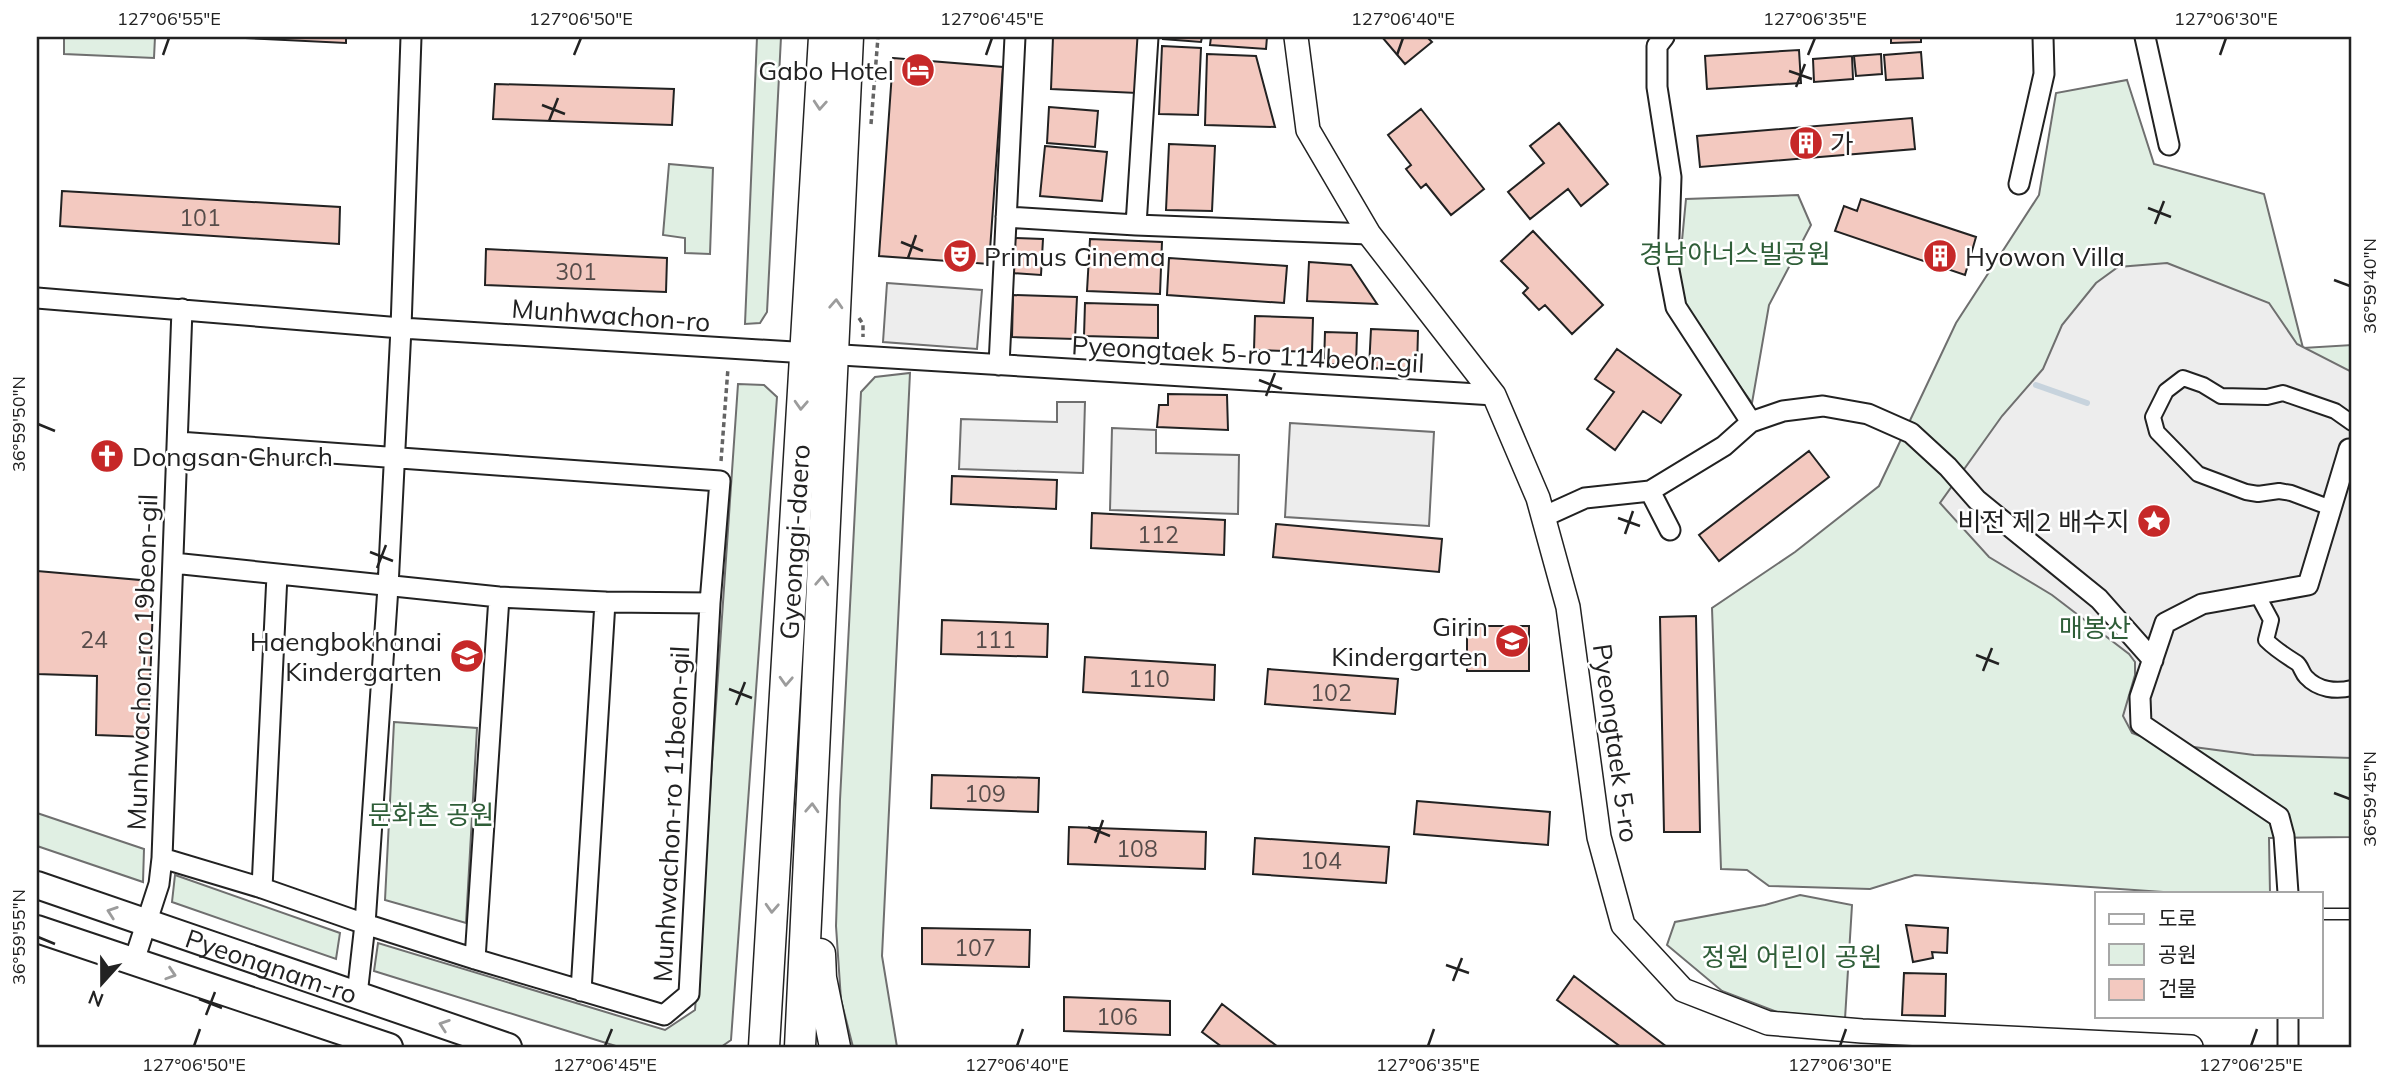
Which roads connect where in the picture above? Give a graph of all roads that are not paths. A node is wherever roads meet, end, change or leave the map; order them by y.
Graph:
1 (411, 37) edge
2 (824, 37) edge
3 (848, 37) edge
4 (1014, 37) edge
5 (1147, 37) edge
6 (1296, 37) edge
7 (1664, 37) edge
8 (2043, 37) edge
9 (2145, 37) edge
10 (2169, 145) dead end
11 (2019, 184) dead end
12 (1006, 217) junction
13 (1136, 225) junction
14 (1369, 234) junction
15 (37, 298) edge
16 (182, 309) junction
17 (401, 328) junction
18 (819, 354) junction
19 (999, 365) junction
20 (1494, 395) junction
21 (1751, 422) junction
22 (2352, 423) edge
23 (178, 442) junction
24 (2351, 450) edge
25 (393, 459) junction
26 (1650, 491) junction
27 (2331, 508) junction
28 (1543, 517) junction
29 (1670, 530) dead end
30 (173, 563) junction
31 (277, 575) junction
32 (388, 587) junction
33 (2257, 594) junction
34 (499, 597) junction
35 (605, 602) junction
36 (710, 603) junction
37 (2153, 660) junction
38 (2352, 688) edge
39 (810, 843) junction
40 (162, 858) junction
41 (37, 885) edge
42 (262, 888) junction
43 (2288, 892) edge
44 (2322, 914) edge
45 (2352, 914) edge
46 (146, 923) junction
47 (365, 925) junction
48 (37, 929) edge
49 (475, 959) junction
50 (134, 961) junction
51 (581, 991) junction
52 (356, 995) junction
53 (2288, 1018) edge
54 (1879, 1039) edge
55 (389, 1047) edge
56 (508, 1047) edge
57 (764, 1047) edge
58 (800, 1047) edge
59 (835, 1047) edge
60 (2191, 1047) edge
61 (2287, 1047) edge

1 - 17 street
2 -> 18 main road, Gyeonggi-daero
18 -> 3 main road, Gyeonggi-daero
4 - 12 street
5 - 13 street
6 - 14 street, Pyeongtaek 5-ro
7 - 21 street
8 - 11 street
9 - 10 street
12 - 13 street
12 - 19 street
13 - 14 street
14 - 20 street, Pyeongtaek 5-ro
15 - 16 street, Munhwachon-ro
16 - 17 street, Munhwachon-ro
16 - 23 street, Munhwachon-ro 19beon-gil
17 - 18 street, Munhwachon-ro
17 - 25 street
18 - 19 street, Pyeongtaek 5-ro 114beon-gil
39 -> 18 main road, Gyeonggi-daero
18 -> 57 main road, Gyeonggi-daero
19 - 20 street, Pyeongtaek 5-ro 114beon-gil
20 - 28 street, Pyeongtaek 5-ro
21 - 26 street
21 - 37 street
22 - 27 street
23 - 25 street
23 - 30 street, Munhwachon-ro 19beon-gil
24 - 27 street
25 - 32 street
25 - 36 street, Munhwachon-ro 11beon-gil
26 - 28 street
26 - 29 street
27 - 33 street
28 - 54 street, Pyeongtaek 5-ro
30 - 31 street
30 - 40 street, Munhwachon-ro 19beon-gil
31 - 32 street
31 - 42 street
32 - 34 street
32 - 47 street
33 - 37 street
33 - 38 street
34 - 35 street
34 - 49 street
35 - 36 street
35 - 51 street
36 - 51 street, Munhwachon-ro 11beon-gil
37 - 43 street
39 - 58 main road, Gyeonggi-daero
39 - 59 main road
40 - 42 street, Munhwachon-ro 19beon-gil
40 - 46 street
46 -> 41 main road, Pyeongnam-ro
42 - 47 street, Munhwachon-ro 19beon-gil
44 - 45 lane
46 - 50 street
46 - 52 main road, Pyeongnam-ro
47 - 49 street, Munhwachon-ro 11beon-gil
47 - 52 street
48 - 50 main road, Pyeongnam-ro
49 - 51 street, Munhwachon-ro 11beon-gil
50 -> 55 main road, Pyeongnam-ro
56 -> 52 main road, Pyeongnam-ro
53 - 61 street
54 - 60 street, Pyeongtaek 5-ro

